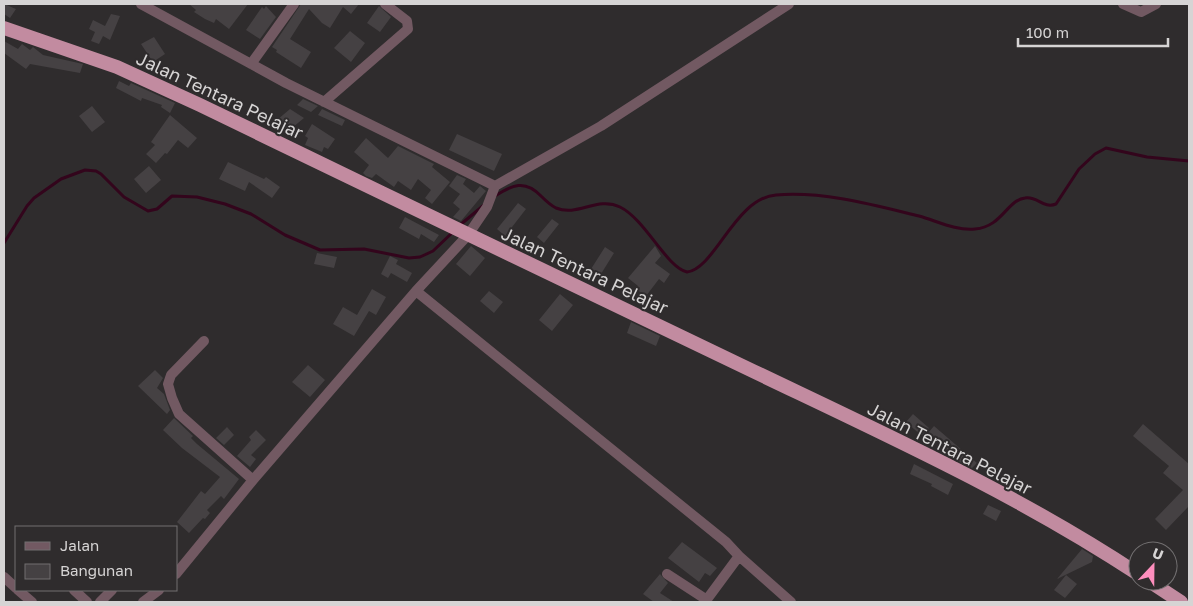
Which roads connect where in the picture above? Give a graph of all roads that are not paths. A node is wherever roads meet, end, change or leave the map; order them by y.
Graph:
1 (141, 4) edge
2 (294, 4) edge
3 (385, 4) edge
4 (789, 4) edge
5 (1123, 4) edge
6 (1156, 4) edge
7 (4, 28) edge
8 (251, 64) junction
9 (324, 102) junction
10 (495, 189) junction
11 (465, 234) junction
12 (416, 290) junction
13 (204, 341) dead end
14 (252, 480) junction
15 (739, 556) junction
16 (1128, 568) edge
17 (178, 572) edge
18 (667, 574) dead end
19 (4, 577) edge
20 (15, 587) edge
21 (19, 591) edge
22 (75, 591) edge
23 (111, 591) edge
24 (158, 591) edge
25 (1164, 591) edge
26 (28, 601) edge
27 (706, 601) edge
28 (87, 602) edge
29 (100, 602) edge
30 (143, 602) edge
31 (791, 602) edge
32 (1180, 602) edge

1 - 8 street
2 - 8 street
3 - 9 street
4 - 10 street
5 - 6 street
7 - 11 highway, Jalan Tentara Pelajar
8 - 9 street
9 - 10 street
10 - 11 street
11 - 12 street
11 - 16 highway, Jalan Tentara Pelajar
12 - 14 street
12 - 15 street
13 - 14 street
14 - 17 street
15 - 27 street
15 - 31 street
18 - 27 street
19 - 20 street
21 - 26 street
22 - 28 street
23 - 29 street
24 - 30 street
25 - 32 highway

